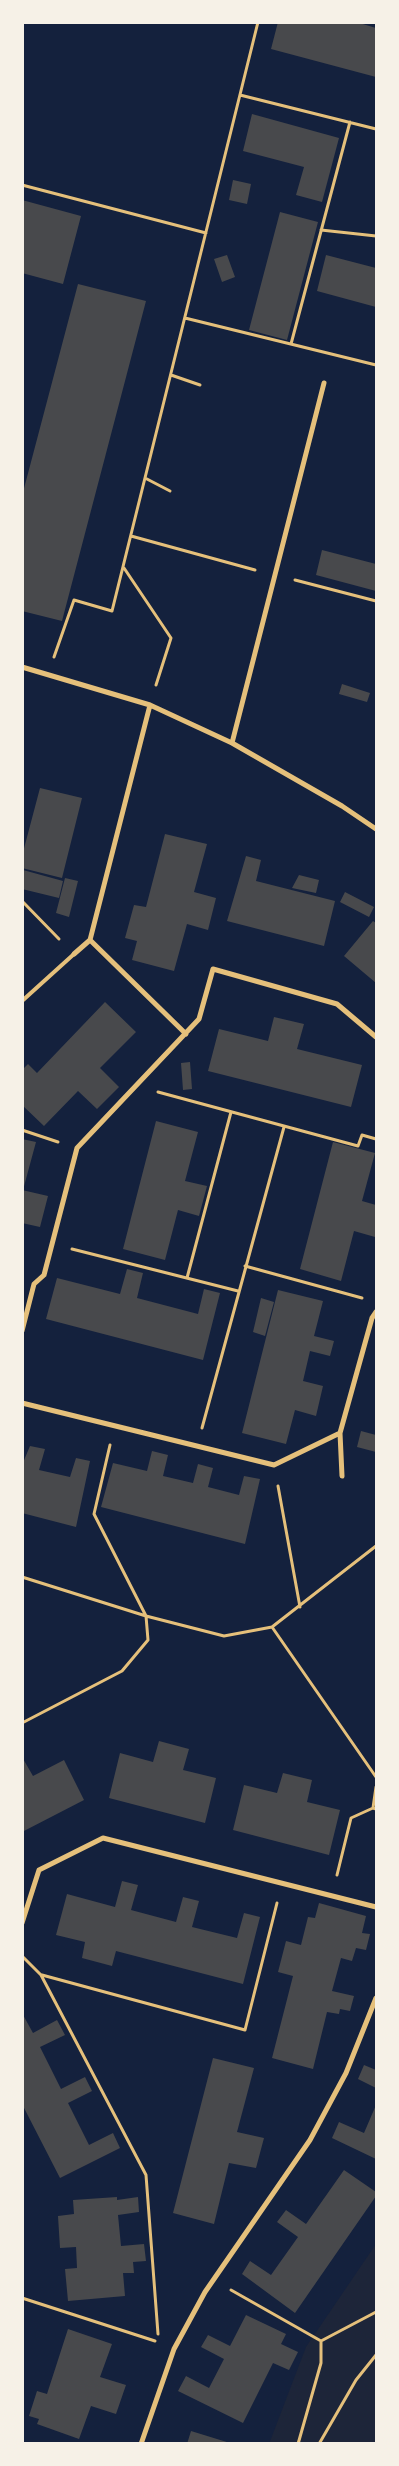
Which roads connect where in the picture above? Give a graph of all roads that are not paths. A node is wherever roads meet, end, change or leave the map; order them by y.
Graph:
1 (324, 382) dead end
2 (22, 667) edge
3 (150, 705) junction
4 (232, 743) junction
5 (376, 829) edge
6 (90, 940) junction
7 (74, 954) joint
8 (22, 1001) edge
9 (186, 1034) junction
10 (376, 1037) edge
11 (376, 1312) edge
12 (22, 1331) edge
13 (22, 1403) edge
14 (340, 1433) junction
15 (342, 1476) dead end
16 (376, 1908) edge
17 (22, 1923) edge
18 (376, 1998) edge
19 (141, 2444) edge

1 - 4 street
2 - 3 street
3 - 4 street
3 - 6 street
4 - 5 street
6 - 7 street
6 - 9 street
7 - 8 lane
9 - 10 street
9 - 12 street
11 - 14 street
13 - 14 street
14 - 15 street
16 - 17 street
18 - 19 street

